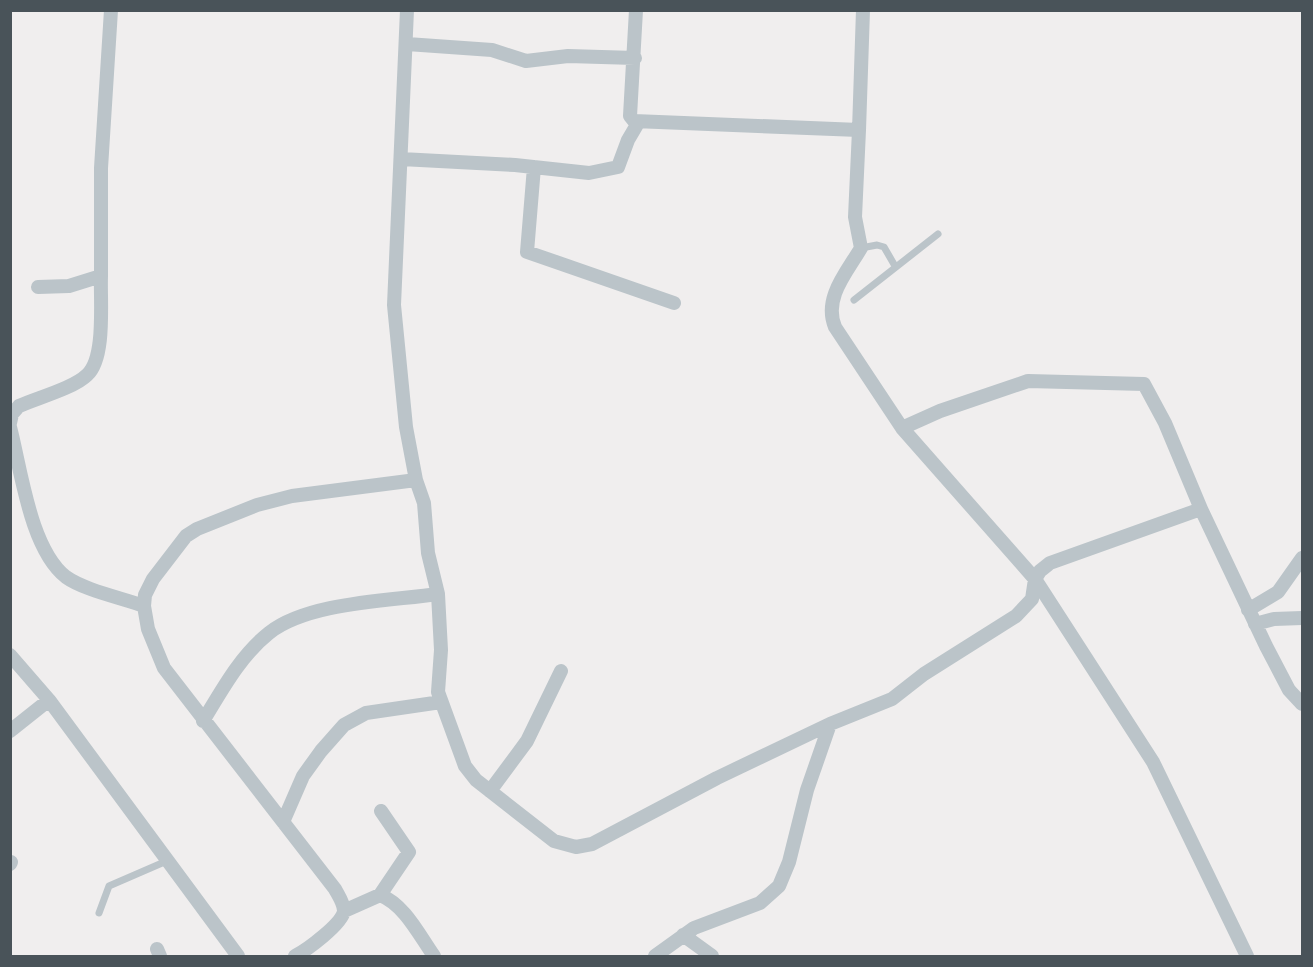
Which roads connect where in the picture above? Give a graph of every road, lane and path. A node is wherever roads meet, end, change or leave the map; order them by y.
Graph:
1 (111, 10) edge
2 (407, 10) edge
3 (636, 10) edge
4 (863, 10) edge
5 (407, 44) junction
6 (635, 58) junction
7 (638, 123) junction
8 (859, 130) junction
9 (401, 159) junction
10 (534, 167) junction
11 (938, 234) dead end
12 (860, 245) junction
13 (895, 266) junction
14 (101, 276) junction
15 (38, 287) dead end
16 (854, 300) dead end
17 (674, 303) dead end
18 (10, 425) edge
19 (902, 428) junction
20 (416, 480) junction
21 (1201, 509) junction
22 (1302, 558) edge
23 (1035, 579) junction
24 (438, 594) junction
25 (144, 606) junction
26 (1248, 610) junction
27 (1302, 618) edge
28 (1255, 624) junction
29 (10, 655) edge
30 (561, 671) dead end
31 (49, 700) junction
32 (441, 702) junction
33 (1302, 704) edge
34 (203, 721) junction
35 (830, 724) junction
36 (10, 731) edge
37 (490, 791) junction
38 (381, 812) dead end
39 (283, 822) junction
40 (169, 860) junction
41 (380, 895) junction
42 (344, 911) junction
43 (99, 913) dead end
44 (683, 935) junction
45 (238, 957) edge
46 (296, 957) edge
47 (434, 957) edge
48 (654, 957) edge
49 (712, 957) edge
50 (1247, 957) edge

1 - 14 street
2 - 5 street
3 - 6 street
4 - 8 street
5 - 6 street
5 - 9 street
6 - 7 street
7 - 8 street
7 - 10 street
8 - 12 street
9 - 10 street
9 - 20 street
10 - 17 street
11 - 13 lane
12 - 13 lane
12 - 19 street
13 - 16 lane
14 - 15 street
14 - 18 street
18 - 25 street
19 - 21 street
19 - 23 street
20 - 24 street
20 - 25 street
21 - 23 street
21 - 26 street
22 - 26 street
23 - 35 street
23 - 50 street
24 - 32 street
24 - 34 street
25 - 34 street
26 - 28 street
27 - 28 street
28 - 33 street
29 - 31 street
30 - 37 street
31 - 36 street
31 - 40 street
32 - 37 street
32 - 39 street
34 - 39 street
35 - 37 street
35 - 44 street
38 - 41 street
39 - 42 street
40 - 43 lane
40 - 45 street
41 - 42 street
41 - 47 street
42 - 46 street
44 - 48 street
44 - 49 street

